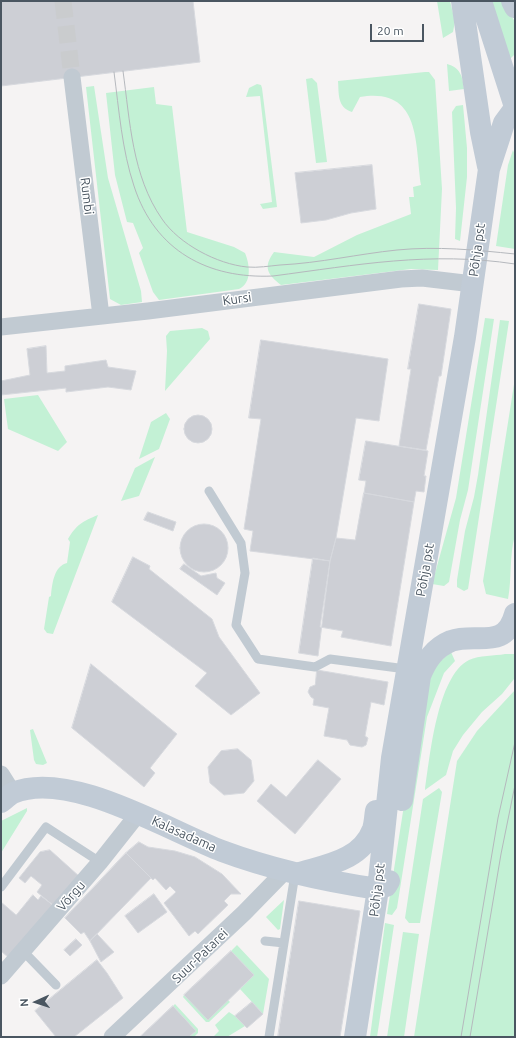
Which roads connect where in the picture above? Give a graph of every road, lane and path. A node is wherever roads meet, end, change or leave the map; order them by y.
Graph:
1 (462, 1) edge
2 (481, 1) edge
3 (512, 1) edge
4 (515, 7) edge
5 (72, 77) tunnel mouth
6 (515, 108) edge
7 (489, 169) junction
8 (473, 284) junction
9 (101, 316) junction
10 (1, 327) edge
11 (209, 492) dead end
12 (515, 614) edge
13 (406, 669) junction
14 (392, 758) junction
15 (1, 774) edge
16 (7, 797) edge
17 (138, 814) junction
18 (100, 862) junction
19 (289, 873) junction
20 (1, 887) edge
21 (378, 889) junction
22 (264, 941) dead end
23 (284, 943) junction
24 (23, 951) junction
25 (1, 976) edge
26 (56, 985) dead end
27 (112, 1037) edge
28 (269, 1037) edge
29 (354, 1037) edge

1 - 7 main road
2 - 6 main road
3 - 4 main road
5 - 9 street, Rumbi
6 - 7 main road, Põhja pst
7 - 8 main road, Põhja pst
8 - 9 street, Kursi
8 - 13 main road, Põhja pst
9 - 10 street, Kursi
11 - 13 lane
12 - 21 main road
13 - 14 main road, Põhja pst
14 - 19 main road
14 - 21 main road, Põhja pst
15 - 16 street, Kalasadama
16 - 17 main road, Kalasadama
17 - 18 street, Võrgu
17 - 19 main road, Kalasadama
18 - 20 lane
18 - 24 street, Võrgu
19 - 21 main road, Kalasadama
19 - 23 lane
19 - 27 street, Suur-Patarei
21 - 29 main road, Põhja pst
22 - 23 lane
23 - 28 lane
24 - 25 street, Võrgu
24 - 26 lane

